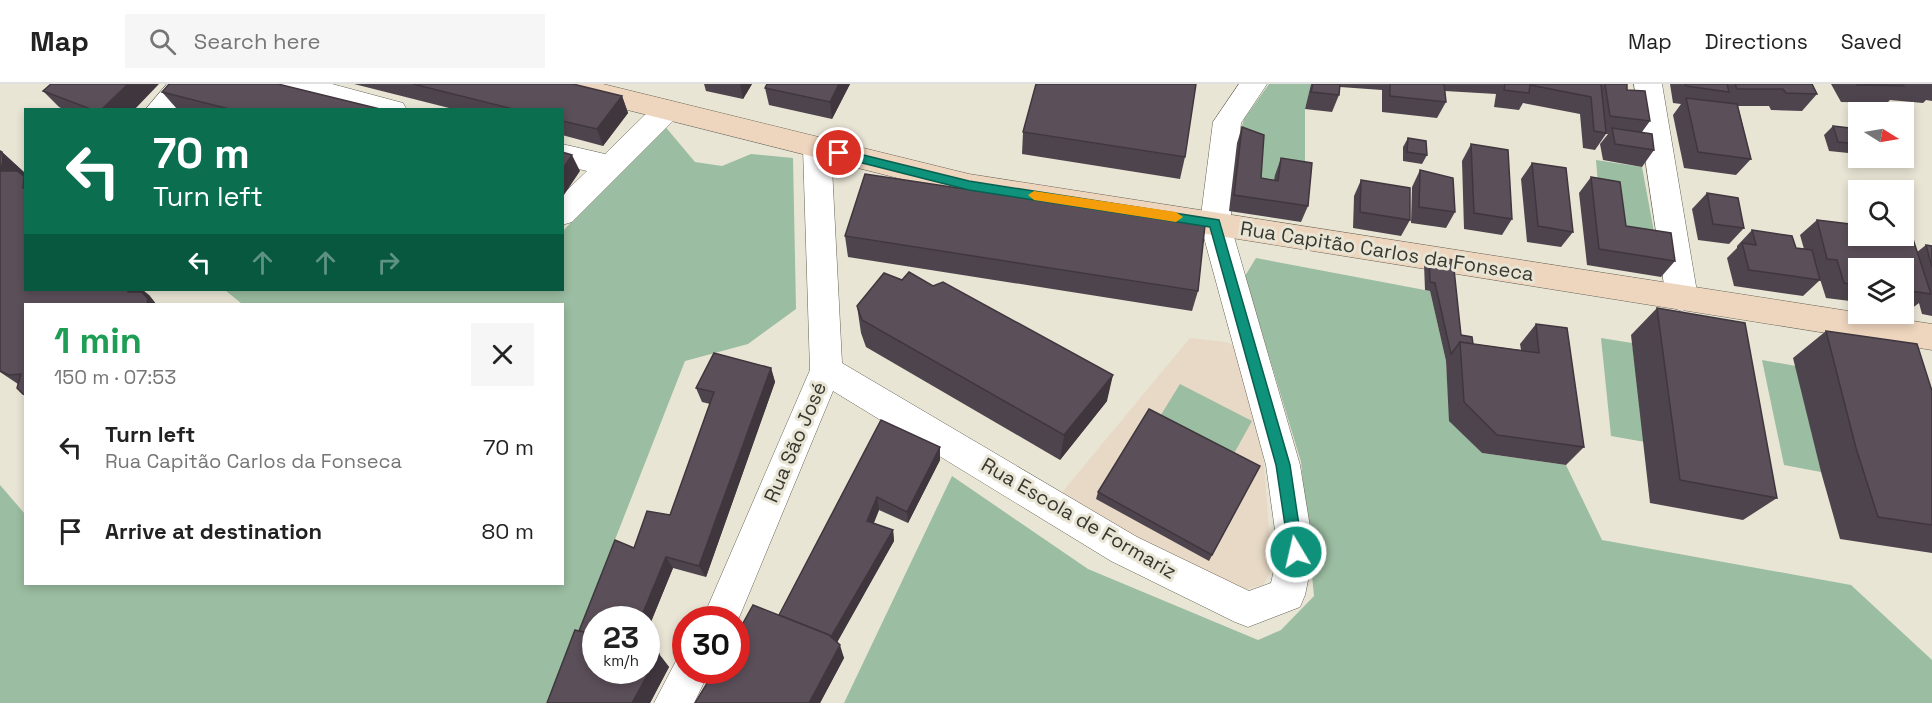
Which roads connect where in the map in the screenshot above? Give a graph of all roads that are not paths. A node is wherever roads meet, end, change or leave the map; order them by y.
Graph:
1 (183, 84) edge
2 (295, 84) edge
3 (564, 84) edge
4 (1253, 84) edge
5 (1648, 84) edge
6 (161, 108) edge
7 (385, 108) edge
8 (667, 110) junction
9 (817, 148) junction
10 (564, 154) edge
11 (610, 166) junction
12 (564, 212) edge
13 (1215, 223) junction
14 (1682, 298) junction
15 (1932, 337) edge
16 (826, 370) junction
17 (726, 606) edge
18 (683, 684) edge
19 (673, 703) edge

1 - 6 street
2 - 7 street
3 - 8 main road, Rua Capitão Carlos da Fonseca
4 - 13 street
5 - 14 street
8 - 9 main road, Rua Capitão Carlos da Fonseca
8 - 11 street
9 - 13 main road, Rua Capitão Carlos da Fonseca
9 - 16 street, Rua São José
10 - 11 street
11 - 12 street
13 - 14 main road, Rua Capitão Carlos da Fonseca
13 - 16 street, Rua Escola de Formariz
14 - 15 main road, Rua Capitão Carlos da Fonseca
16 - 17 street, Rua São José
18 - 19 street

